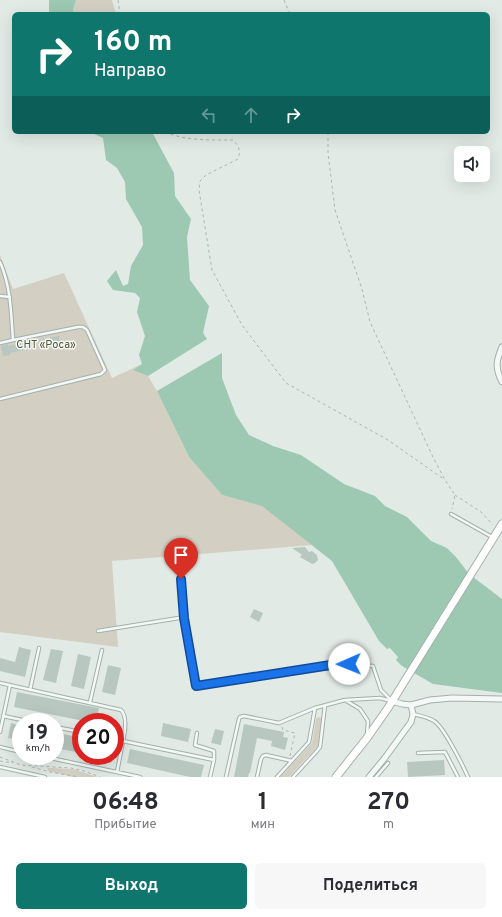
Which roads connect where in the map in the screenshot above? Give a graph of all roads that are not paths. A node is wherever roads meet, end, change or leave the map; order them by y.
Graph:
1 (0, 262) edge
2 (0, 296) edge
3 (10, 297) junction
4 (13, 340) junction
5 (0, 343) edge
6 (502, 347) edge
7 (502, 382) edge
8 (0, 399) edge
9 (451, 514) road end
10 (500, 527) edge
11 (494, 538) junction
12 (181, 579) dead end
13 (184, 618) junction
14 (98, 631) dead end
15 (39, 648) dead end
16 (102, 650) dead end
17 (0, 683) edge
18 (10, 685) junction
19 (30, 690) junction
20 (502, 699) edge
21 (345, 700) junction
22 (392, 701) junction
23 (90, 702) junction
24 (325, 705) junction
25 (411, 705) junction
26 (315, 708) junction
27 (413, 714) junction
28 (3, 716) junction
29 (12, 718) edge
30 (0, 732) edge
31 (197, 733) dead end
32 (124, 736) edge
33 (367, 738) junction
34 (124, 741) edge
35 (0, 747) edge
36 (12, 750) edge
37 (418, 753) dead end
38 (214, 760) junction
39 (64, 761) edge
40 (291, 761) junction
41 (388, 763) dead end
42 (118, 765) edge
43 (0, 767) edge
44 (117, 772) junction
45 (45, 777) edge
46 (140, 777) edge
47 (210, 777) edge
48 (226, 777) edge
49 (257, 777) edge
50 (278, 777) edge
51 (292, 777) edge
52 (336, 777) edge
53 (369, 777) edge
54 (376, 777) edge
55 (458, 777) edge
56 (468, 777) edge

1 - 3 lane
2 - 3 lane
3 - 4 lane
4 - 5 lane
4 - 8 lane
6 - 7 street
9 - 11 lane
10 - 11 main road
11 - 22 main road
12 - 13 lane
13 - 14 lane
13 - 22 lane
15 - 19 lane
16 - 23 lane
17 - 18 lane
18 - 19 lane
18 - 28 lane
19 - 23 lane
20 - 25 street
21 - 22 lane
21 - 24 lane
21 - 33 lane
22 - 25 street
22 - 33 main road
23 - 32 lane
24 - 26 lane
24 - 51 lane
25 - 27 street
26 - 40 lane
26 - 48 lane
27 - 53 street
27 - 56 lane
28 - 29 lane
28 - 30 lane
31 - 38 lane
33 - 52 main road
34 - 38 lane
35 - 36 lane
37 - 55 lane
38 - 47 lane
39 - 44 lane
40 - 49 lane
40 - 50 lane
41 - 54 lane
42 - 44 lane
43 - 45 lane
44 - 46 lane

